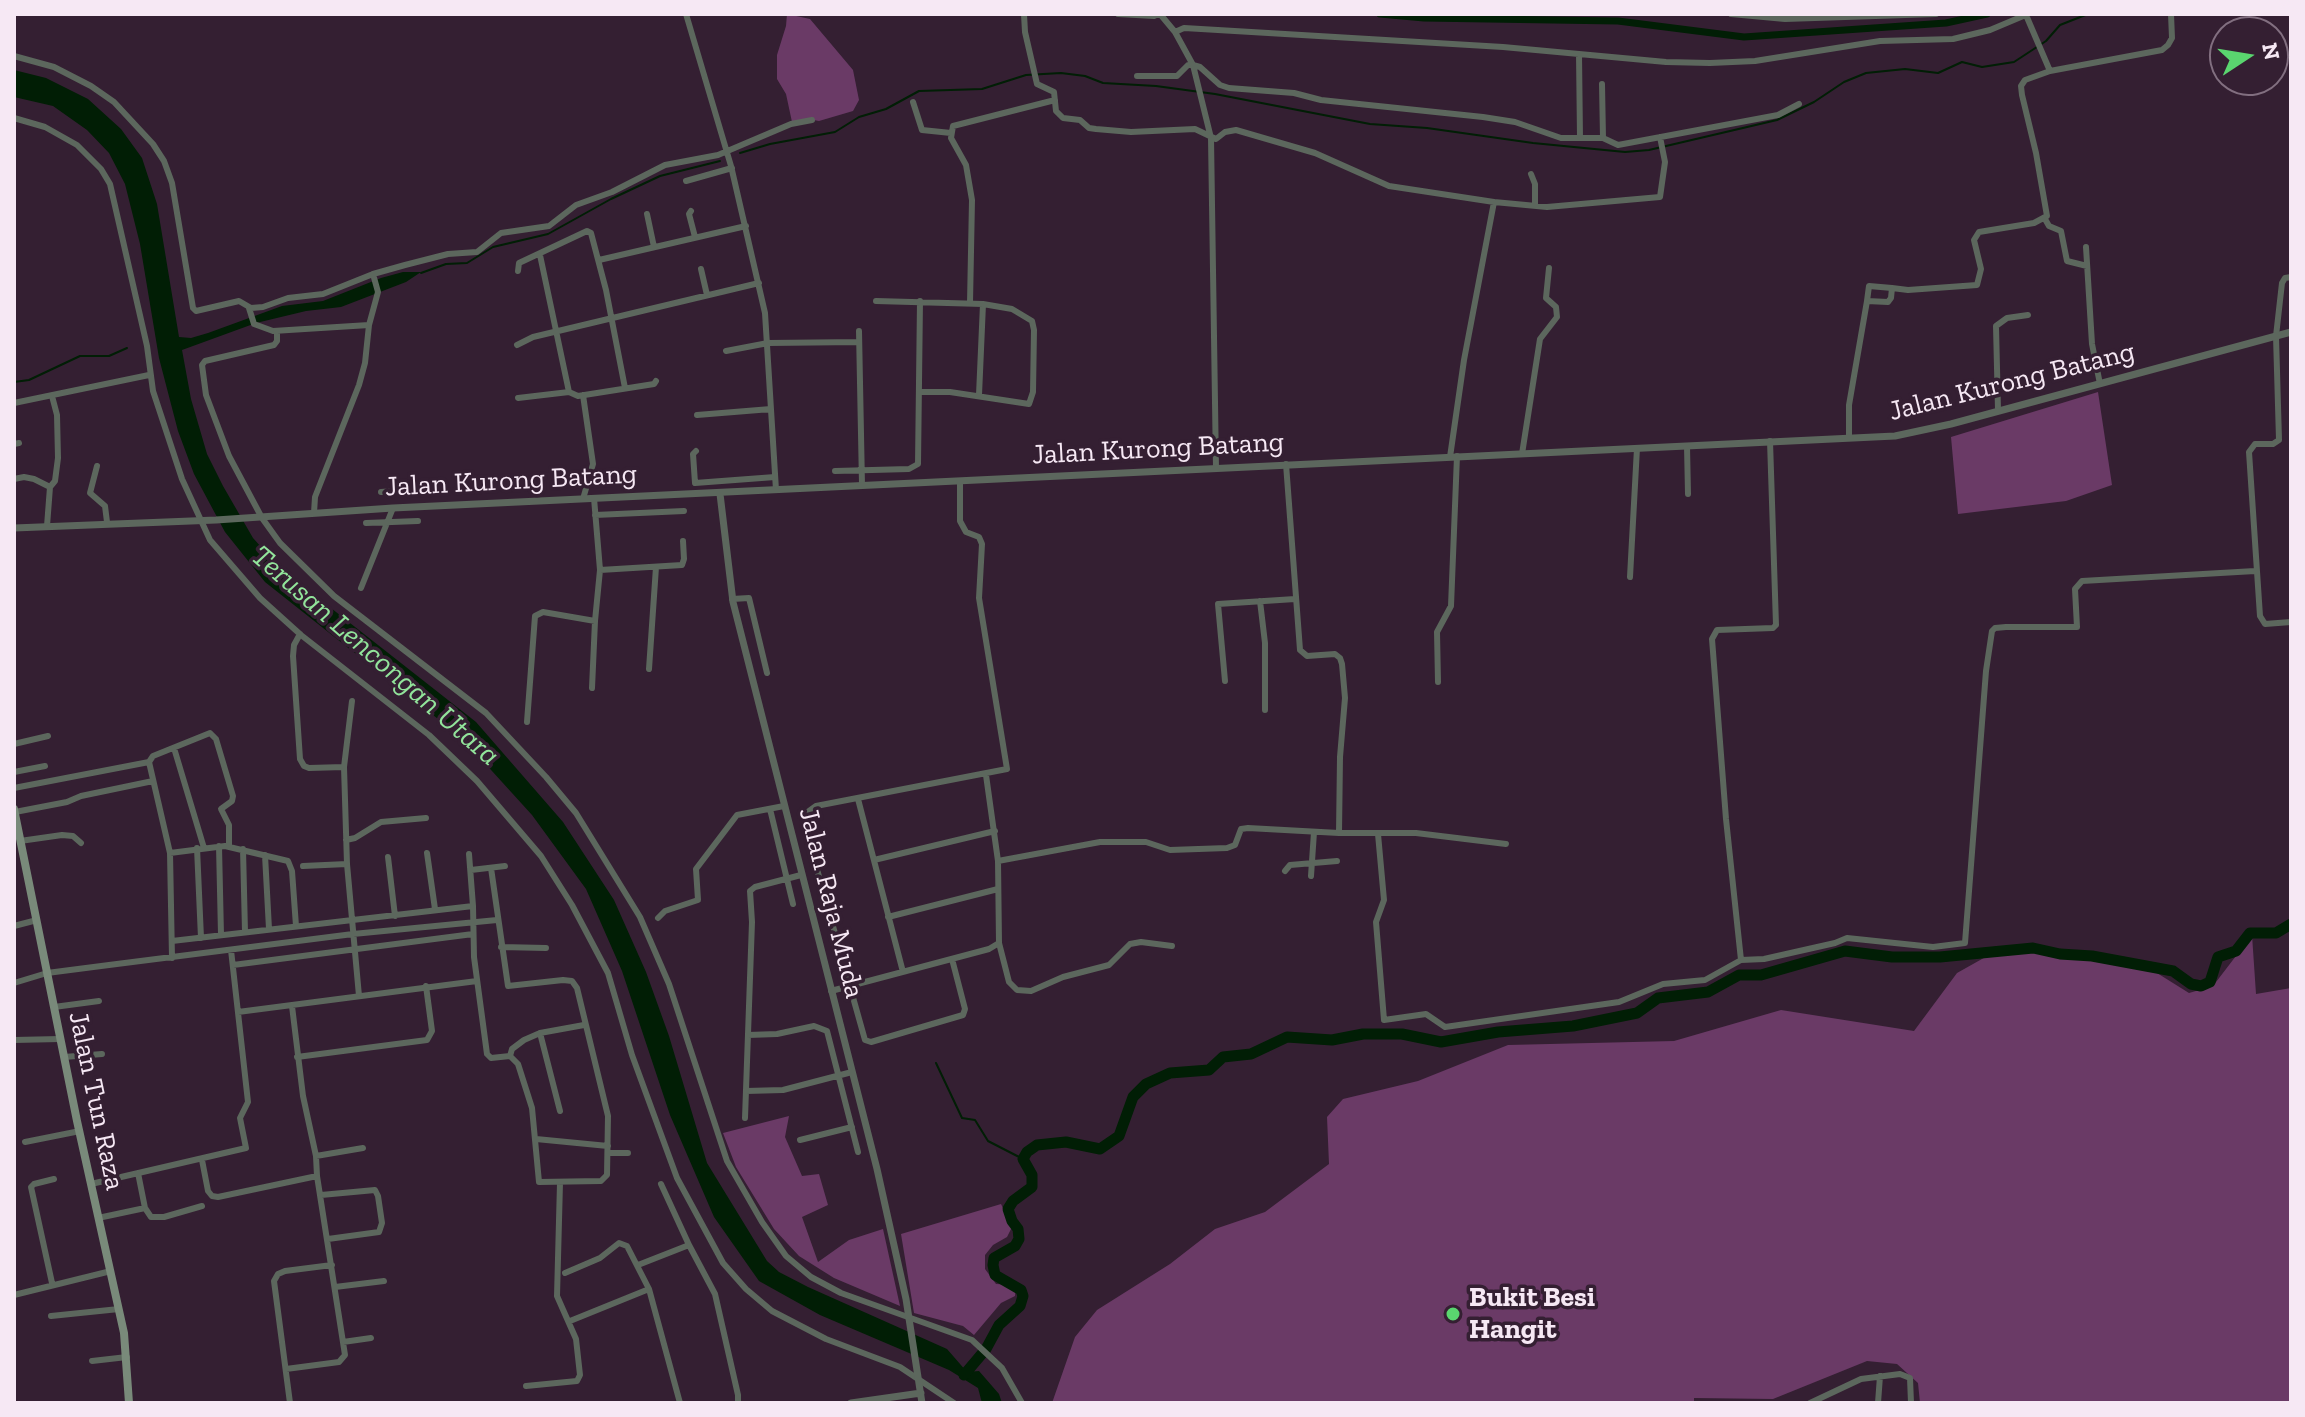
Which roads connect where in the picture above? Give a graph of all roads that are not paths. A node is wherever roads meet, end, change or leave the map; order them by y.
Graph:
1 (686, 14) edge
2 (1024, 14) edge
3 (1118, 14) edge
4 (1159, 14) edge
5 (1731, 14) edge
6 (1936, 14) edge
7 (2027, 14) edge
8 (2171, 14) edge
9 (1175, 32) junction
10 (1579, 54) junction
11 (14, 56) edge
12 (1193, 65) junction
13 (2050, 71) junction
14 (1137, 76) dead end
15 (1602, 84) dead end
16 (1055, 100) junction
17 (913, 102) dead end
18 (1799, 104) dead end
19 (14, 118) edge
20 (812, 120) dead end
21 (951, 133) junction
22 (1211, 138) junction
23 (1580, 138) junction
24 (1603, 138) junction
25 (1660, 140) junction
26 (726, 151) junction
27 (732, 168) junction
28 (1531, 174) dead end
29 (686, 181) dead end
30 (1494, 202) junction
31 (1535, 205) junction
32 (691, 211) dead end
33 (647, 214) dead end
34 (2045, 219) junction
35 (746, 226) junction
36 (695, 237) junction
37 (654, 247) junction
38 (2086, 247) dead end
39 (540, 255) junction
40 (599, 260) junction
41 (2087, 266) junction
42 (1549, 268) dead end
43 (701, 269) dead end
44 (518, 271) dead end
45 (373, 276) junction
46 (2291, 277) edge
47 (759, 283) junction
48 (1892, 288) junction
49 (707, 295) junction
50 (876, 301) dead end
51 (920, 301) junction
52 (1867, 301) junction
53 (970, 303) junction
54 (983, 304) junction
55 (250, 311) junction
56 (2028, 315) dead end
57 (612, 318) junction
58 (369, 325) junction
59 (277, 331) junction
60 (557, 331) junction
61 (859, 331) dead end
62 (2291, 332) edge
63 (2276, 336) junction
64 (859, 342) junction
65 (768, 343) junction
66 (517, 345) dead end
67 (726, 351) dead end
68 (149, 375) junction
69 (656, 381) dead end
70 (2100, 384) junction
71 (625, 388) junction
72 (569, 392) junction
73 (920, 392) junction
74 (583, 395) junction
75 (979, 395) junction
76 (52, 396) junction
77 (518, 398) dead end
78 (14, 403) edge
79 (771, 409) junction
80 (1998, 410) junction
81 (697, 415) dead end
82 (1849, 438) junction
83 (1770, 441) junction
84 (1687, 446) junction
85 (1637, 448) junction
86 (696, 451) dead end
87 (1522, 454) junction
88 (1454, 456) junction
89 (1286, 464) junction
90 (97, 466) dead end
91 (1216, 468) junction
92 (835, 471) dead end
93 (861, 471) junction
94 (775, 477) junction
95 (14, 479) edge
96 (960, 481) junction
97 (862, 485) junction
98 (50, 487) junction
99 (434, 488) dead end
100 (419, 489) junction
101 (776, 490) junction
102 (381, 492) dead end
103 (720, 494) junction
104 (1688, 494) dead end
105 (594, 498) junction
106 (583, 499) junction
107 (420, 507) junction
108 (393, 508) junction
109 (684, 511) dead end
110 (314, 513) junction
111 (595, 515) junction
112 (260, 518) junction
113 (199, 520) junction
114 (418, 521) dead end
115 (107, 522) junction
116 (387, 522) junction
117 (366, 523) dead end
118 (47, 526) junction
119 (14, 528) edge
120 (683, 541) dead end
121 (656, 567) junction
122 (600, 570) junction
123 (2255, 571) junction
124 (1630, 577) dead end
125 (361, 588) dead end
126 (732, 599) junction
127 (1295, 599) junction
128 (1260, 601) junction
129 (595, 621) junction
130 (2291, 622) edge
131 (300, 634) junction
132 (649, 669) dead end
133 (767, 673) dead end
134 (1225, 681) dead end
135 (1438, 682) dead end
136 (592, 688) dead end
137 (352, 701) dead end
138 (1265, 710) dead end
139 (527, 722) dead end
140 (48, 736) dead end
141 (14, 744) edge
142 (174, 748) junction
143 (149, 762) junction
144 (45, 766) dead end
145 (344, 767) junction
146 (14, 772) edge
147 (986, 775) junction
148 (153, 781) junction
149 (14, 788) edge
150 (858, 799) junction
151 (784, 806) junction
152 (770, 809) junction
153 (15, 815) edge
154 (426, 818) dead end
155 (995, 831) junction
156 (1314, 832) junction
157 (1339, 833) junction
158 (1378, 834) junction
159 (346, 840) junction
160 (20, 841) junction
161 (81, 843) dead end
162 (1506, 844) dead end
163 (219, 846) junction
164 (229, 846) junction
165 (200, 848) junction
166 (243, 849) junction
167 (170, 853) junction
168 (427, 853) dead end
169 (469, 854) dead end
170 (265, 855) junction
171 (388, 857) dead end
172 (874, 860) junction
173 (998, 861) junction
174 (1337, 861) dead end
175 (1313, 862) junction
176 (347, 864) junction
177 (303, 866) dead end
178 (505, 866) dead end
179 (491, 868) junction
180 (471, 870) junction
181 (1285, 871) dead end
182 (801, 875) junction
183 (1311, 876) dead end
184 (787, 879) junction
185 (998, 889) junction
186 (793, 904) dead end
187 (473, 906) junction
188 (435, 909) junction
189 (395, 916) junction
190 (888, 917) junction
191 (658, 918) dead end
192 (37, 920) junction
193 (497, 920) junction
194 (354, 922) junction
195 (473, 923) junction
196 (14, 926) edge
197 (296, 926) junction
198 (269, 929) junction
199 (245, 932) junction
200 (353, 934) junction
201 (473, 934) junction
202 (221, 935) junction
203 (201, 938) junction
204 (172, 941) junction
205 (999, 943) junction
206 (1172, 946) dead end
207 (501, 947) junction
208 (546, 948) dead end
209 (231, 950) junction
210 (353, 950) junction
211 (172, 958) junction
212 (952, 959) junction
213 (1741, 960) junction
214 (233, 965) junction
215 (903, 972) junction
216 (47, 973) junction
217 (477, 981) junction
218 (14, 983) edge
219 (426, 986) junction
220 (848, 986) junction
221 (831, 991) junction
222 (359, 996) junction
223 (99, 1001) dead end
224 (292, 1006) junction
225 (54, 1007) junction
226 (238, 1012) junction
227 (584, 1025) junction
228 (540, 1033) junction
229 (748, 1035) junction
230 (60, 1039) junction
231 (14, 1040) edge
232 (102, 1054) dead end
233 (508, 1056) junction
234 (64, 1057) junction
235 (297, 1057) junction
236 (852, 1072) junction
237 (839, 1075) junction
238 (746, 1091) junction
239 (560, 1111) dead end
240 (745, 1118) dead end
241 (852, 1127) junction
242 (80, 1131) junction
243 (536, 1139) junction
244 (800, 1140) dead end
245 (25, 1142) dead end
246 (363, 1148) dead end
247 (608, 1149) junction
248 (858, 1152) dead end
249 (628, 1153) dead end
250 (316, 1156) junction
251 (202, 1160) junction
252 (138, 1173) junction
253 (317, 1176) junction
254 (54, 1179) dead end
255 (560, 1183) junction
256 (91, 1184) junction
257 (661, 1184) dead end
258 (321, 1195) junction
259 (202, 1206) dead end
260 (145, 1208) junction
261 (98, 1218) junction
262 (328, 1239) junction
263 (689, 1245) junction
264 (332, 1265) junction
265 (638, 1265) junction
266 (111, 1271) junction
267 (565, 1273) dead end
268 (384, 1281) dead end
269 (52, 1283) junction
270 (335, 1287) junction
271 (649, 1289) junction
272 (14, 1295) edge
273 (119, 1309) junction
274 (51, 1316) dead end
275 (909, 1319) junction
276 (570, 1321) junction
277 (371, 1338) dead end
278 (343, 1342) junction
279 (127, 1357) junction
280 (92, 1361) dead end
281 (286, 1369) junction
282 (1880, 1376) junction
283 (919, 1383) junction
284 (526, 1386) dead end
285 (921, 1393) junction
286 (1814, 1402) edge
287 (129, 1403) edge
288 (290, 1403) edge
289 (680, 1403) edge
290 (738, 1403) edge
291 (851, 1403) edge
292 (922, 1403) edge
293 (954, 1403) edge
294 (1022, 1403) edge
295 (1878, 1403) edge
296 (1911, 1403) edge

1 - 26 street
2 - 16 street
3 - 4 street
4 - 9 street
5 - 6 street
7 - 10 street
7 - 13 street
8 - 13 street
9 - 10 street
9 - 12 street
10 - 23 street
11 - 55 street
12 - 14 street
12 - 22 street
12 - 23 street
13 - 34 street
15 - 24 street
16 - 21 street
16 - 22 street
17 - 21 street
18 - 25 street
19 - 68 street
20 - 26 street
21 - 53 street
22 - 30 street
22 - 91 street
23 - 24 street
24 - 25 street
25 - 31 street
26 - 27 street
26 - 45 street
27 - 29 street
27 - 35 street
28 - 31 street
30 - 31 street
30 - 88 street
32 - 36 street
33 - 37 street
34 - 41 street
34 - 48 street
35 - 36 street
35 - 47 street
36 - 37 street
37 - 40 street
38 - 41 street
39 - 40 street
39 - 44 street
39 - 60 street
40 - 57 street
41 - 70 street
42 - 87 street
43 - 49 street
45 - 55 street
45 - 58 street
46 - 63 street
47 - 49 street
47 - 65 street
48 - 52 street
48 - 52 street
49 - 57 street
50 - 51 street
51 - 53 street
51 - 73 street
52 - 82 street
53 - 54 street
54 - 75 street
54 - 75 street
55 - 59 street
56 - 80 street
57 - 60 street
57 - 71 street
58 - 59 street
58 - 110 street
59 - 112 street
60 - 66 street
60 - 72 street
61 - 64 street
62 - 63 street, Jalan Kurong Batang
63 - 70 street, Jalan Kurong Batang
63 - 123 street
64 - 65 street
64 - 93 street
65 - 67 street
65 - 79 street
68 - 76 street
68 - 113 street
69 - 71 street
70 - 80 street, Jalan Kurong Batang
71 - 74 street
72 - 74 street
72 - 77 street
73 - 75 street
73 - 93 street
74 - 106 street
76 - 78 street
76 - 98 street
79 - 81 street
79 - 94 street
80 - 82 street, Jalan Kurong Batang
82 - 83 street, Jalan Kurong Batang
83 - 84 street, Jalan Kurong Batang
83 - 213 street
84 - 85 street, Jalan Kurong Batang
84 - 104 street
85 - 87 street, Jalan Kurong Batang
85 - 124 street
86 - 94 street
87 - 88 street, Jalan Kurong Batang
88 - 89 street, Jalan Kurong Batang
88 - 135 street
89 - 91 street, Jalan Kurong Batang
89 - 127 street
90 - 115 street
91 - 96 street, Jalan Kurong Batang
92 - 93 street
93 - 97 street
94 - 101 street
95 - 98 street
96 - 97 street, Jalan Kurong Batang
96 - 147 street
97 - 101 street, Jalan Kurong Batang
98 - 118 street
99 - 100 street
100 - 102 street
100 - 107 street
101 - 103 street, Jalan Kurong Batang
103 - 105 street, Jalan Kurong Batang
103 - 126 street, Jalan Raja Muda
105 - 106 street, Jalan Kurong Batang
105 - 111 street
106 - 107 street, Jalan Kurong Batang
107 - 108 street, Jalan Kurong Batang
108 - 110 street, Jalan Kurong Batang
108 - 116 street
109 - 111 street
110 - 112 street, Jalan Kurong Batang
111 - 122 street
112 - 113 street, Jalan Kurong Batang
112 - 275 street
113 - 115 street, Jalan Kurong Batang
113 - 131 street
114 - 116 street
115 - 118 street, Jalan Kurong Batang
116 - 117 street
116 - 125 street
118 - 119 street, Jalan Kurong Batang
120 - 121 street
121 - 122 street
121 - 132 street
122 - 129 street
123 - 130 street
123 - 213 street
126 - 133 street
126 - 151 street, Jalan Raja Muda
127 - 128 street
127 - 157 street
128 - 134 street
128 - 138 street
129 - 136 street
129 - 139 street
131 - 145 street
131 - 283 street
137 - 145 street
140 - 141 street
142 - 143 street
142 - 164 street
142 - 165 street
143 - 148 street
143 - 149 street
144 - 146 street
145 - 159 street
147 - 150 street
147 - 155 street
148 - 153 street
148 - 167 street
150 - 172 street
150 - 220 street
151 - 152 street
151 - 182 street, Jalan Raja Muda
152 - 184 street
152 - 191 street
153 - 160 main road, Jalan Tun Raza
154 - 159 street
155 - 172 street
155 - 173 street
156 - 157 street
156 - 173 street
156 - 175 street
157 - 158 street
158 - 162 street
158 - 213 street
159 - 176 street
160 - 161 street
160 - 192 main road, Jalan Tun Raza
163 - 164 street
163 - 165 street
163 - 202 street
164 - 166 street
165 - 167 street
165 - 203 street
166 - 170 street
166 - 199 street
167 - 204 street
168 - 188 street
169 - 180 street
170 - 197 street
170 - 198 street
171 - 189 street
172 - 190 street
173 - 185 street
174 - 175 street
175 - 181 street
175 - 183 street
176 - 177 street
176 - 194 street
178 - 179 street
179 - 180 street
179 - 193 street
180 - 187 street
182 - 184 street
182 - 221 street, Jalan Raja Muda
184 - 186 street
184 - 229 street
185 - 190 street
185 - 205 street
187 - 188 street
187 - 195 street
188 - 189 street
189 - 194 street
190 - 215 street
192 - 196 street
192 - 216 main road, Jalan Tun Raza
193 - 195 street
193 - 207 street
194 - 197 street
194 - 200 street
195 - 200 street
195 - 201 street
197 - 198 street
198 - 199 street
199 - 202 street
200 - 209 street
200 - 210 street
201 - 210 street
201 - 217 street
202 - 203 street
203 - 204 street
204 - 211 street
205 - 206 street
205 - 212 street
207 - 208 street
207 - 227 street
209 - 211 street
209 - 214 street
210 - 214 street
210 - 222 street
211 - 216 street
212 - 215 street
212 - 220 street
214 - 226 street
215 - 220 street
216 - 218 street
216 - 225 main road, Jalan Tun Raza
217 - 219 street
217 - 233 street
219 - 222 street
219 - 235 street
220 - 221 street
221 - 236 street, Jalan Raja Muda
222 - 224 street
223 - 225 street
224 - 226 street
224 - 235 street
225 - 230 main road, Jalan Tun Raza
226 - 251 street
227 - 228 street
227 - 247 street
228 - 233 street
228 - 239 street
229 - 237 street
229 - 238 street
230 - 231 street
230 - 234 main road, Jalan Tun Raza
232 - 234 street
233 - 243 street
234 - 242 main road, Jalan Tun Raza
235 - 250 street
236 - 237 street
236 - 275 street, Jalan Raja Muda
237 - 238 street
237 - 241 street
238 - 240 street
241 - 244 street
241 - 248 street
242 - 245 street
242 - 256 main road, Jalan Tun Raza
243 - 247 street
243 - 255 street
246 - 250 street
247 - 249 street
247 - 255 street
250 - 253 street
251 - 252 street
251 - 253 street
252 - 256 street
252 - 260 street
253 - 258 street
254 - 269 street
255 - 276 street
256 - 261 main road, Jalan Tun Raza
257 - 263 street
258 - 262 street
258 - 262 street
259 - 260 street
260 - 261 street
261 - 266 main road, Jalan Tun Raza
262 - 264 street
263 - 265 street
263 - 290 street
264 - 270 street
264 - 281 street
265 - 267 street
265 - 271 street
266 - 269 street
266 - 273 main road, Jalan Tun Raza
268 - 270 street
269 - 272 street
270 - 278 street
271 - 276 street
271 - 289 street
273 - 274 street
273 - 279 main road, Jalan Tun Raza
275 - 283 street, Jalan Raja Muda
275 - 294 street
276 - 284 street
277 - 278 street
278 - 281 street
279 - 280 street
279 - 287 main road, Jalan Tun Raza
281 - 288 street
282 - 286 street
282 - 295 street
282 - 296 street
283 - 285 street, Jalan Raja Muda
283 - 293 street
285 - 291 street
285 - 292 street, Jalan Raja Muda

